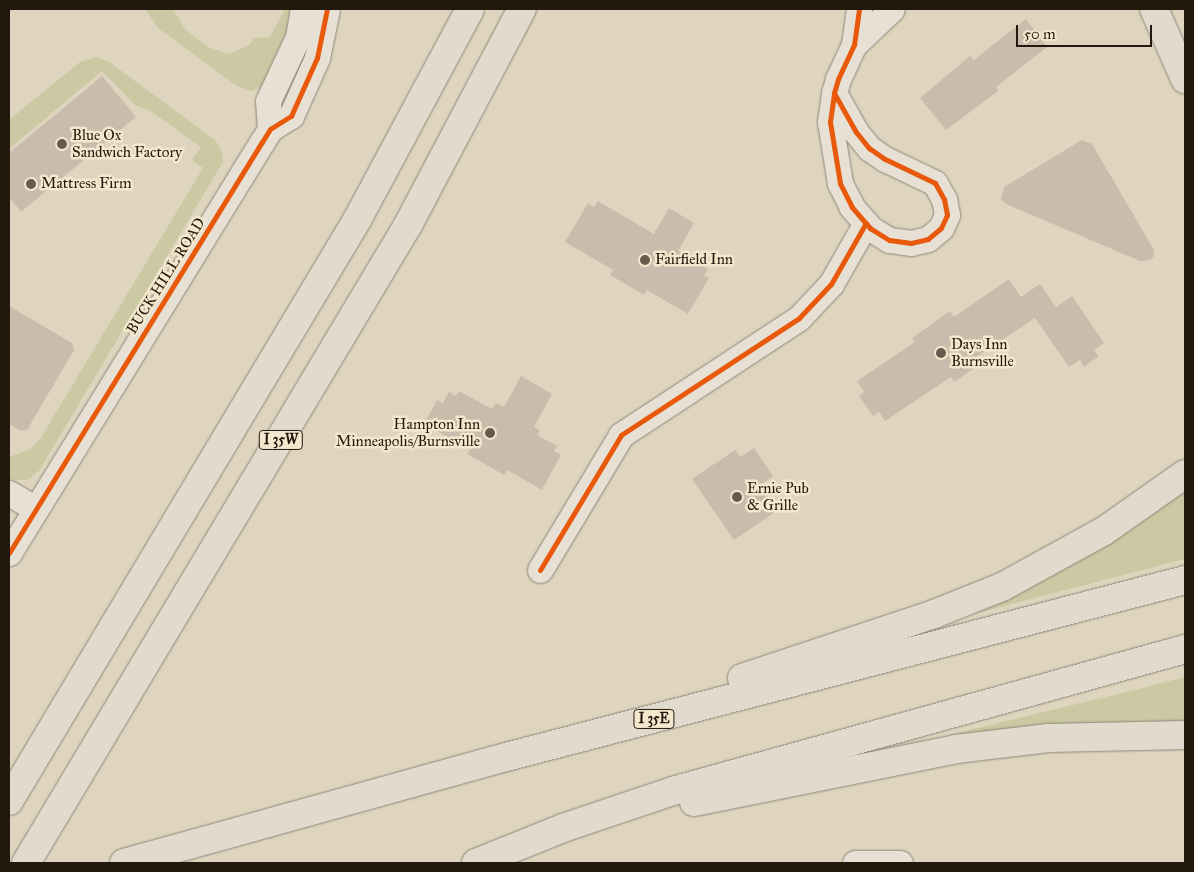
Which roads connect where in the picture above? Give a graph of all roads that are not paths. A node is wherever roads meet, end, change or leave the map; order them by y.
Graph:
1 (303, 9) edge
2 (327, 9) edge
3 (470, 9) edge
4 (522, 9) edge
5 (859, 9) edge
6 (892, 9) edge
7 (1154, 9) edge
8 (854, 45) junction
9 (1185, 54) edge
10 (1185, 79) edge
11 (834, 93) junction
12 (270, 129) junction
13 (866, 223) junction
14 (1185, 474) edge
15 (9, 493) edge
16 (36, 509) junction
17 (11, 543) edge
18 (540, 570) dead end
19 (1185, 580) edge
20 (1185, 649) edge
21 (1185, 735) edge
22 (510, 756) junction
23 (9, 801) edge
24 (562, 828) junction
25 (26, 863) edge
26 (124, 863) edge
27 (476, 863) edge
28 (855, 863) edge
29 (900, 863) edge

1 - 12 street
2 - 12 street, BUCK HILL ROAD
3 - 23 highway, I 35W
4 - 25 highway, I 35W
5 - 8 street
6 - 8 street
7 - 9 highway
7 - 10 highway
8 - 11 street
11 - 13 street
11 - 13 street
12 - 16 street, BUCK HILL ROAD
13 - 18 street
14 - 22 highway
15 - 16 street
16 - 17 street, BUCK HILL ROAD
19 - 22 highway, I 35E
20 - 24 highway
21 - 24 highway
22 - 26 highway, I 35E
24 - 27 highway
28 - 29 street

